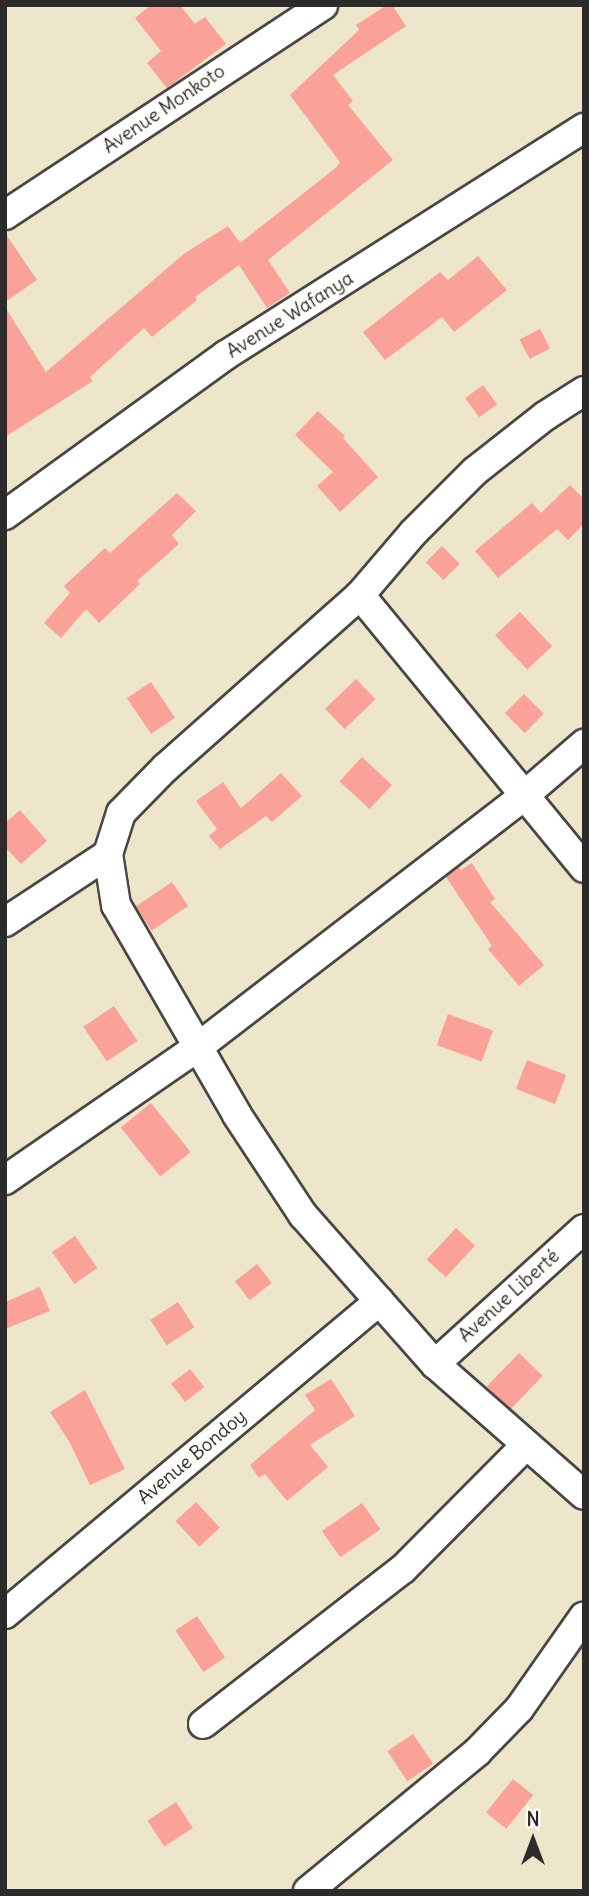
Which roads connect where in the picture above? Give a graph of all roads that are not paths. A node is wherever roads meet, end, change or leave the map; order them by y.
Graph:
1 (323, 5) edge
2 (584, 128) edge
3 (5, 215) edge
4 (584, 391) edge
5 (5, 515) edge
6 (360, 596) junction
7 (584, 744) edge
8 (526, 794) junction
9 (108, 854) junction
10 (584, 868) edge
11 (5, 922) edge
12 (198, 1047) junction
13 (5, 1180) edge
14 (584, 1228) edge
15 (379, 1301) junction
16 (435, 1364) junction
17 (526, 1445) junction
18 (584, 1495) edge
19 (5, 1614) edge
20 (584, 1616) edge
21 (203, 1724) dead end
22 (308, 1891) edge

1 - 3 street, Avenue Monkoto
2 - 5 street, Avenue Wafanya
4 - 6 street
6 - 8 street
6 - 9 street
7 - 8 street
8 - 10 street
8 - 12 street
9 - 11 street
9 - 12 street
12 - 13 street
12 - 15 street
14 - 16 street, Avenue Liberté
15 - 16 street
15 - 19 street, Avenue Bondoy
16 - 17 street
17 - 18 street
17 - 21 street
20 - 22 street

